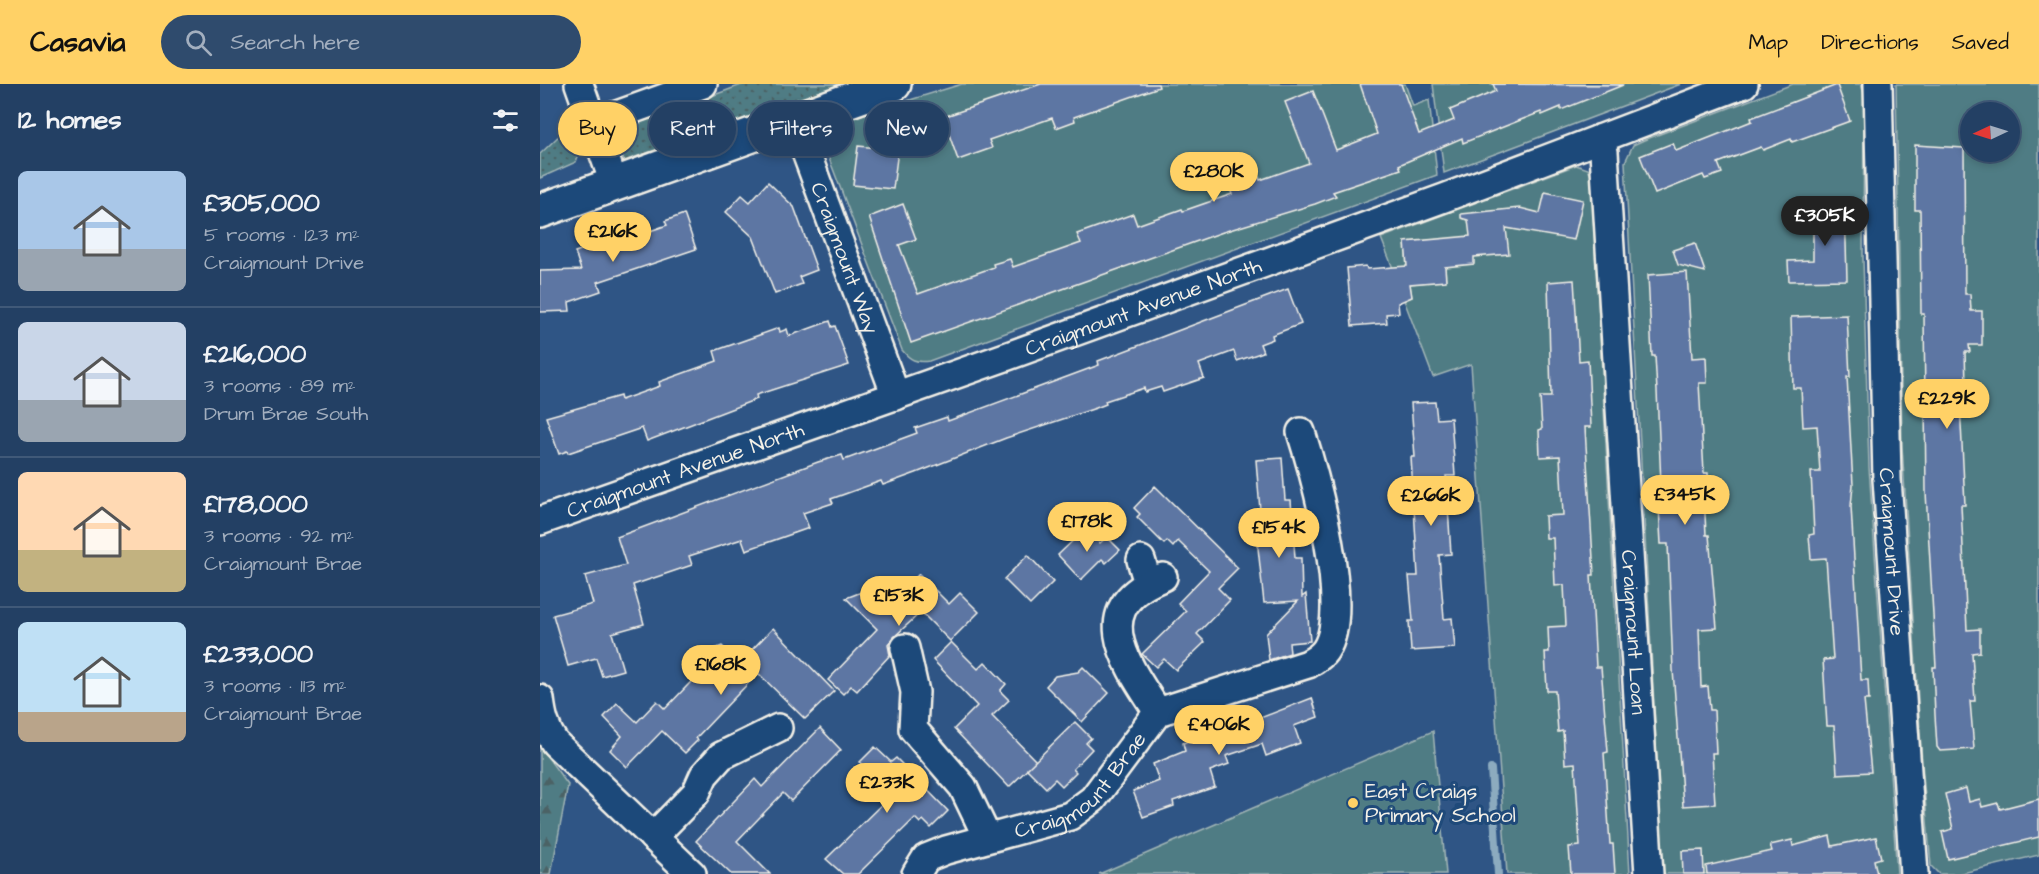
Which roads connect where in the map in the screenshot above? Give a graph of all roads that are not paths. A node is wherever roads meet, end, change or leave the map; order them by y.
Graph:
1 (579, 84) edge
2 (703, 84) edge
3 (894, 84) edge
4 (1744, 84) edge
5 (1878, 84) edge
6 (585, 102) edge
7 (844, 102) edge
8 (637, 108) edge
9 (748, 136) edge
10 (1599, 139) junction
11 (604, 156) edge
12 (807, 156) edge
13 (614, 183) junction
14 (540, 211) edge
15 (896, 396) junction
16 (1301, 432) dead end
17 (540, 521) edge
18 (1151, 573) dead end
19 (905, 648) dead end
20 (540, 699) edge
21 (1158, 712) junction
22 (778, 728) dead end
23 (653, 837) junction
24 (987, 837) junction
25 (692, 874) edge
26 (915, 874) edge
27 (1649, 874) edge
28 (1914, 874) edge

1 - 6 street
2 - 8 street
3 - 7 main road
4 - 10 street, Craigmount Avenue North
5 - 28 street, Craigmount Drive
9 - 13 main road
10 - 15 street, Craigmount Avenue North
10 - 27 street, Craigmount Loan
11 - 13 street
12 - 15 street, Craigmount Way
13 - 14 main road
15 - 17 street, Craigmount Avenue North
16 - 21 street, Craigmount Brae
18 - 21 street, Craigmount Brae
19 - 24 street, Craigmount Brae
20 - 23 street
21 - 24 street, Craigmount Brae
22 - 23 street
23 - 25 street
24 - 26 street, Craigmount Brae

